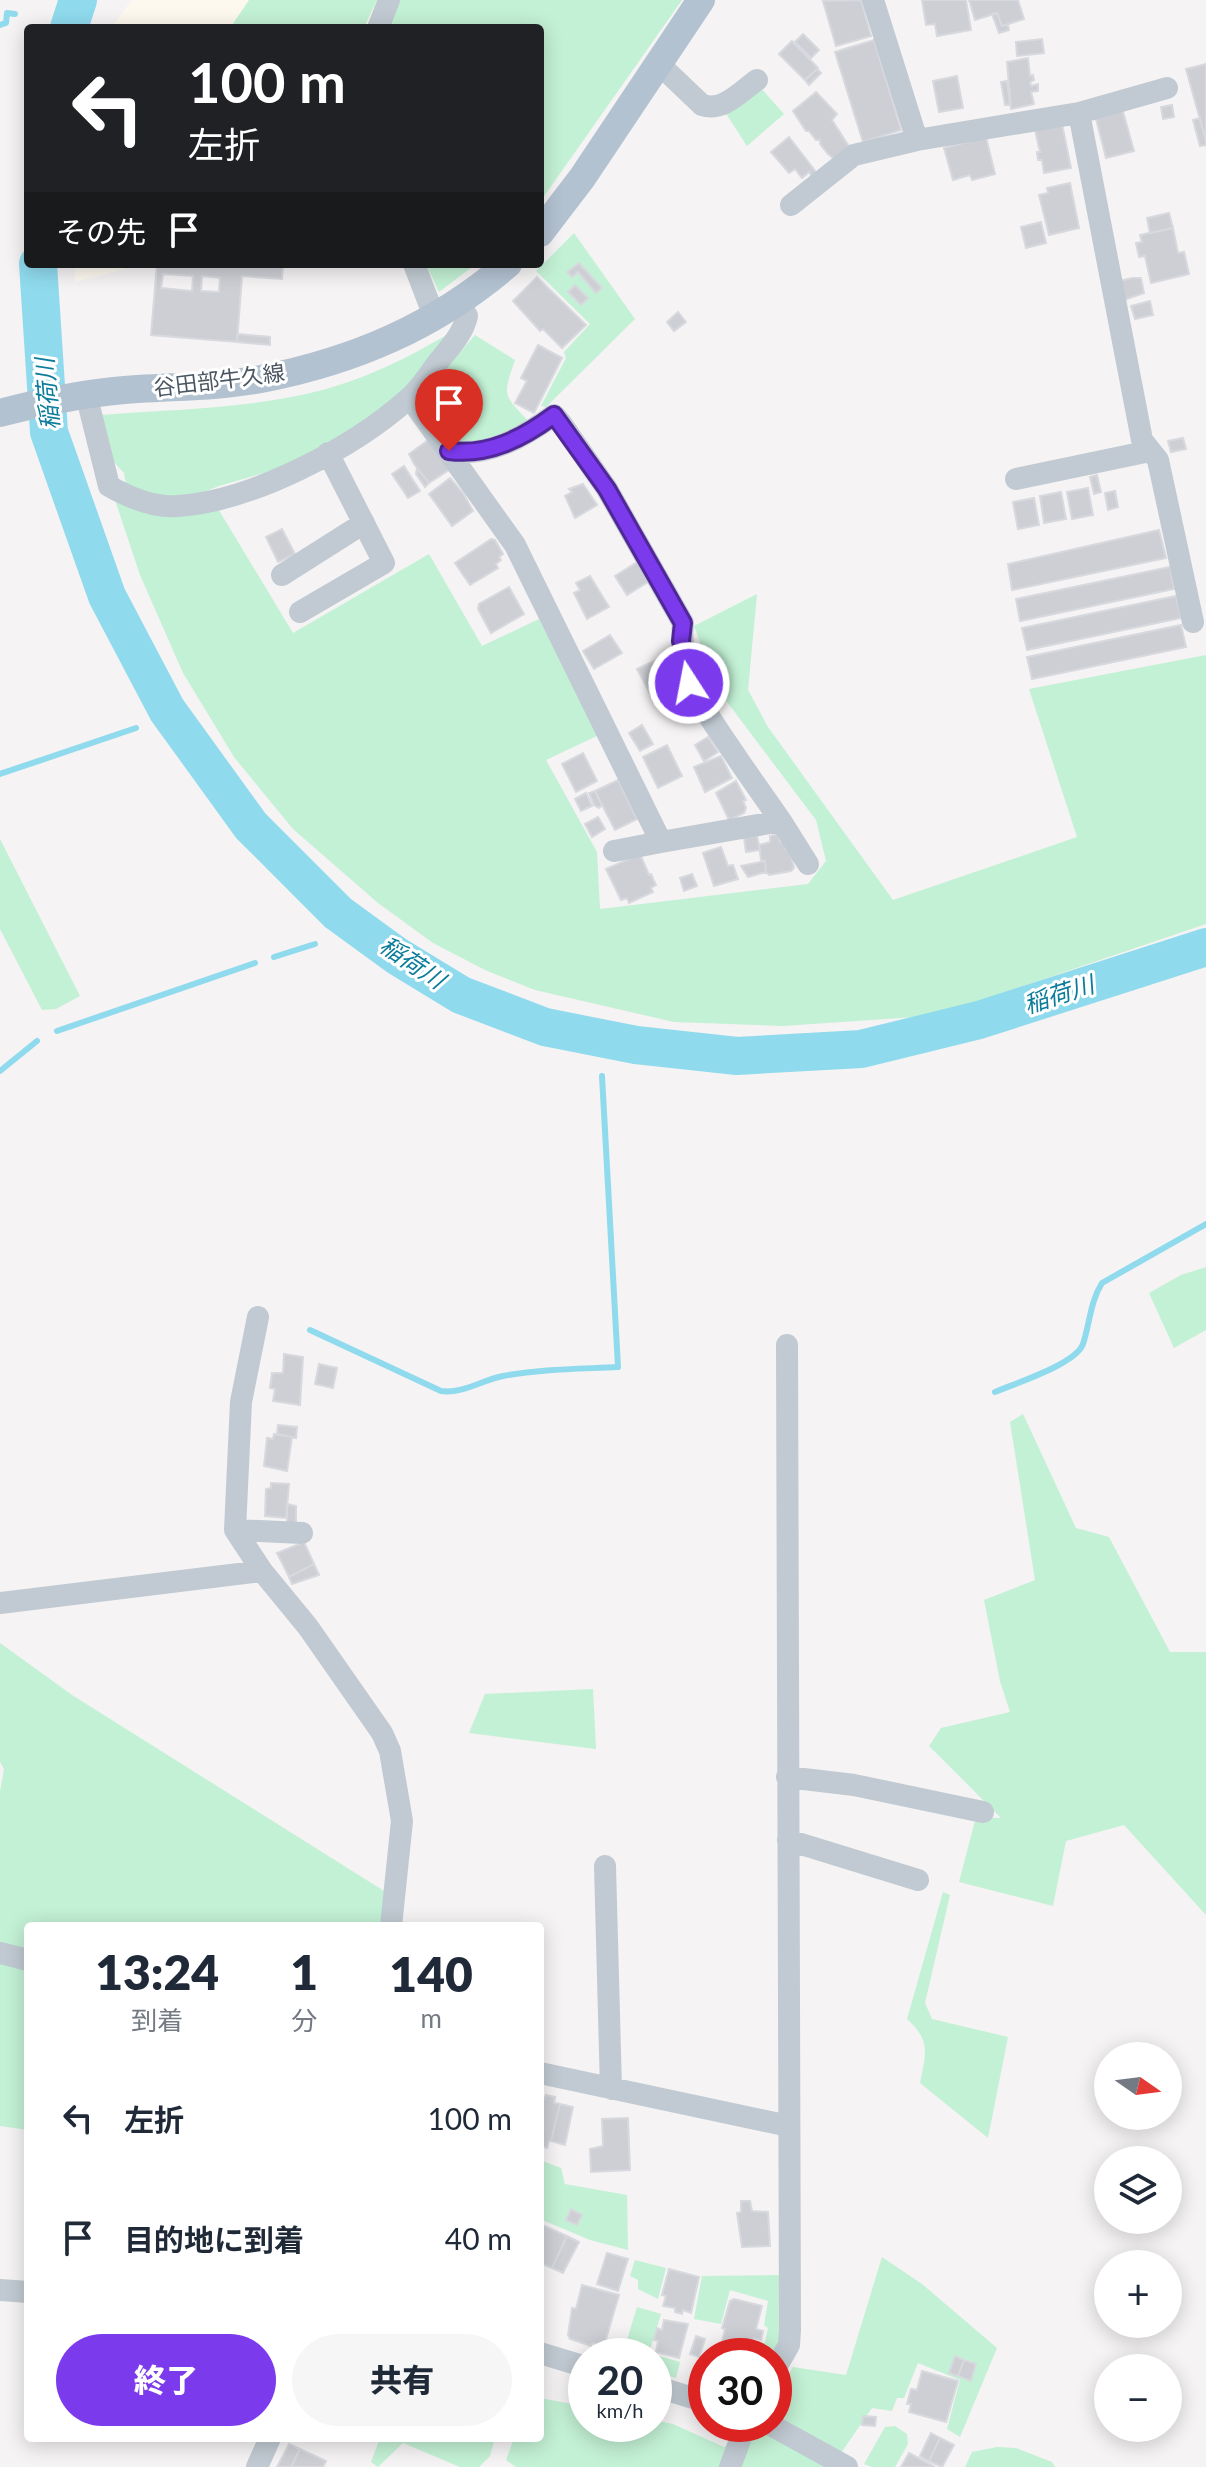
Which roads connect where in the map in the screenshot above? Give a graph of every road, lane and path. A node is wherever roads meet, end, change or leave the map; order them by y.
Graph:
1 (389, 0) edge
2 (701, 0) edge
3 (873, 0) edge
4 (380, 24) edge
5 (659, 64) junction
6 (757, 80) dead end
7 (1167, 88) dead end
8 (1079, 113) junction
9 (917, 140) junction
10 (791, 205) dead end
11 (544, 229) edge
12 (416, 268) edge
13 (503, 268) edge
14 (459, 302) junction
15 (434, 316) junction
16 (83, 395) junction
17 (410, 398) junction
18 (8, 411) edge
19 (449, 451) junction
20 (1150, 451) junction
21 (328, 453) junction
22 (1016, 479) dead end
23 (364, 523) junction
24 (282, 575) dead end
25 (300, 612) dead end
26 (1193, 622) dead end
27 (781, 821) junction
28 (661, 842) junction
29 (614, 851) dead end
30 (808, 864) dead end
31 (258, 1317) dead end
32 (787, 1345) dead end
33 (235, 1530) junction
34 (302, 1533) dead end
35 (262, 1571) junction
36 (0, 1603) edge
37 (787, 1777) junction
38 (983, 1812) dead end
39 (788, 1840) junction
40 (605, 1866) dead end
41 (918, 1880) dead end
42 (391, 1922) edge
43 (0, 1953) edge
44 (24, 1959) edge
45 (544, 2074) edge
46 (611, 2089) junction
47 (789, 2126) junction
48 (0, 2290) edge
49 (24, 2292) edge
50 (789, 2338) edge
51 (544, 2354) edge
52 (568, 2362) edge
53 (792, 2437) edge
54 (268, 2442) edge
55 (739, 2442) edge
56 (257, 2467) edge
57 (730, 2467) edge
58 (847, 2467) edge

1 - 4 street
2 - 5 main road
3 - 9 street
5 - 6 street
5 - 11 main road
7 - 8 street
8 - 9 street
8 - 20 street
9 - 10 street
12 - 15 street
13 - 14 main road, 谷田部牛久線
14 - 15 main road, 谷田部牛久線
14 - 17 street
15 - 16 main road, 谷田部牛久線
16 - 18 main road, 谷田部牛久線
16 - 21 street
17 - 19 street
17 - 21 street
19 - 27 street
19 - 28 street
20 - 22 street
20 - 26 street
21 - 23 street
23 - 24 street
23 - 25 street
27 - 28 street
27 - 30 street
28 - 29 street
31 - 33 street
32 - 37 street
33 - 34 street
33 - 35 street
35 - 36 street
35 - 42 street
37 - 38 street
37 - 39 street
39 - 41 street
39 - 47 street
40 - 46 street
43 - 44 street
45 - 46 street
46 - 47 street
47 - 50 street
48 - 49 street
51 - 52 street
53 - 58 street
54 - 56 street
55 - 57 street

